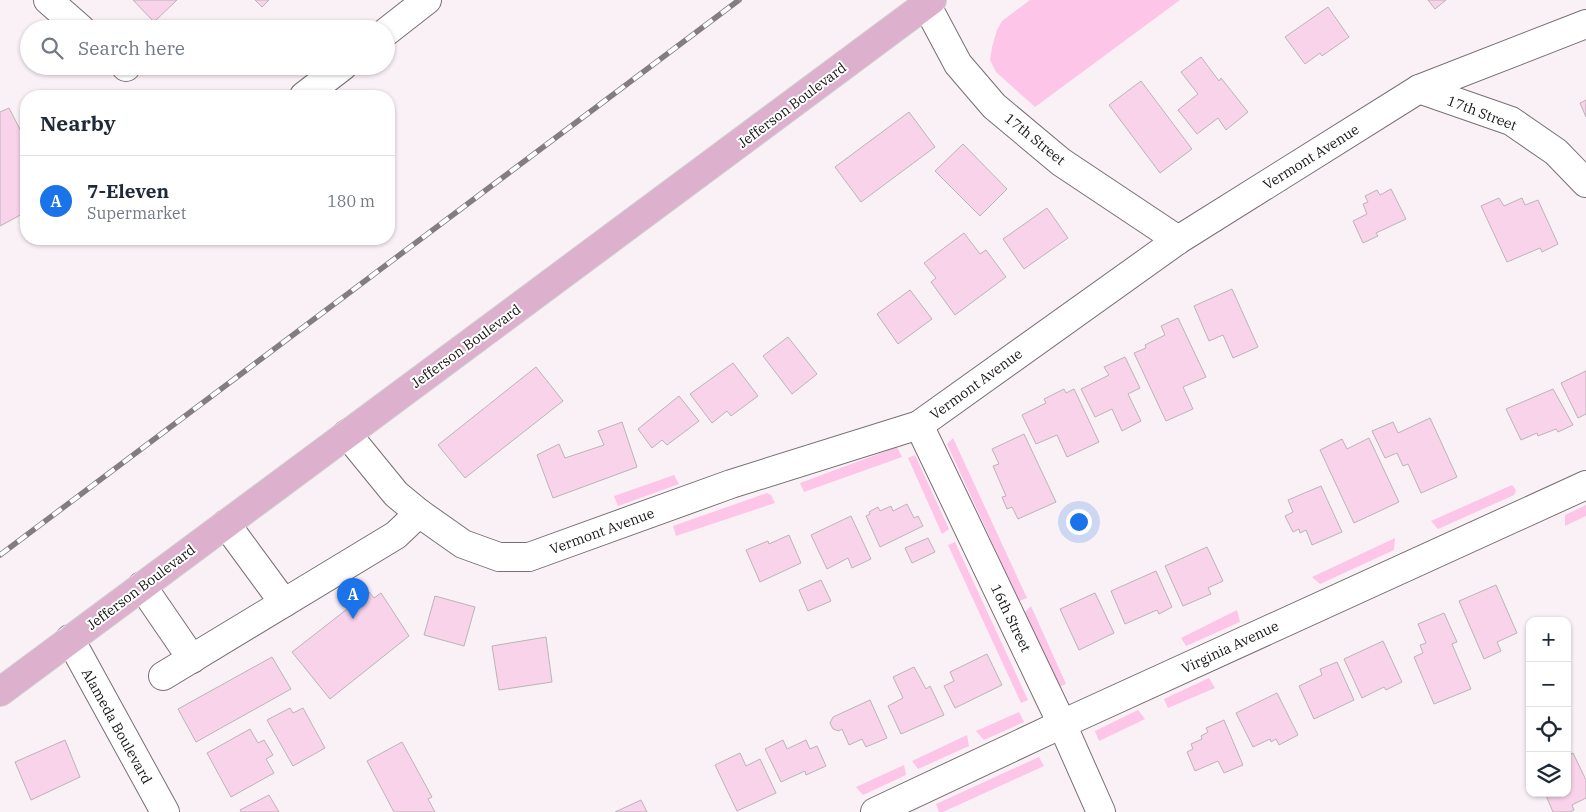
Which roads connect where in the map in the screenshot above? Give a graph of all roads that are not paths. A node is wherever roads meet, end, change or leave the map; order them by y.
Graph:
1 (48, 0) edge
2 (427, 0) edge
3 (929, 2) edge
4 (71, 20) edge
5 (1586, 24) edge
6 (395, 25) edge
7 (331, 75) edge
8 (1419, 89) junction
9 (312, 90) edge
10 (1586, 183) edge
11 (1178, 240) junction
12 (919, 425) junction
13 (347, 434) junction
14 (1586, 485) edge
15 (419, 513) junction
16 (226, 524) junction
17 (142, 586) junction
18 (284, 603) junction
19 (70, 639) junction
20 (192, 659) junction
21 (163, 676) dead end
22 (0, 692) edge
23 (1062, 724) junction
24 (164, 812) edge
25 (875, 812) edge
26 (1101, 812) edge

1 - 4 street
2 - 6 street
3 - 11 street, 17th Street
3 - 13 main road, Jefferson Boulevard
5 - 8 street, Vermont Avenue
7 - 9 street
8 - 10 street, 17th Street
8 - 11 street, Vermont Avenue
11 - 12 street, Vermont Avenue
12 - 15 street, Vermont Avenue
12 - 23 street, 16th Street
13 - 15 street, Vermont Avenue
13 - 16 main road, Jefferson Boulevard
14 - 23 street, Virginia Avenue
15 - 18 street
16 - 17 main road, Jefferson Boulevard
16 - 18 street
17 - 19 main road, Jefferson Boulevard
17 - 20 street
18 - 20 street
19 - 22 main road, Jefferson Boulevard
19 - 24 street, Alameda Boulevard
20 - 21 street
23 - 25 street, Virginia Avenue
23 - 26 street, 16th Street

